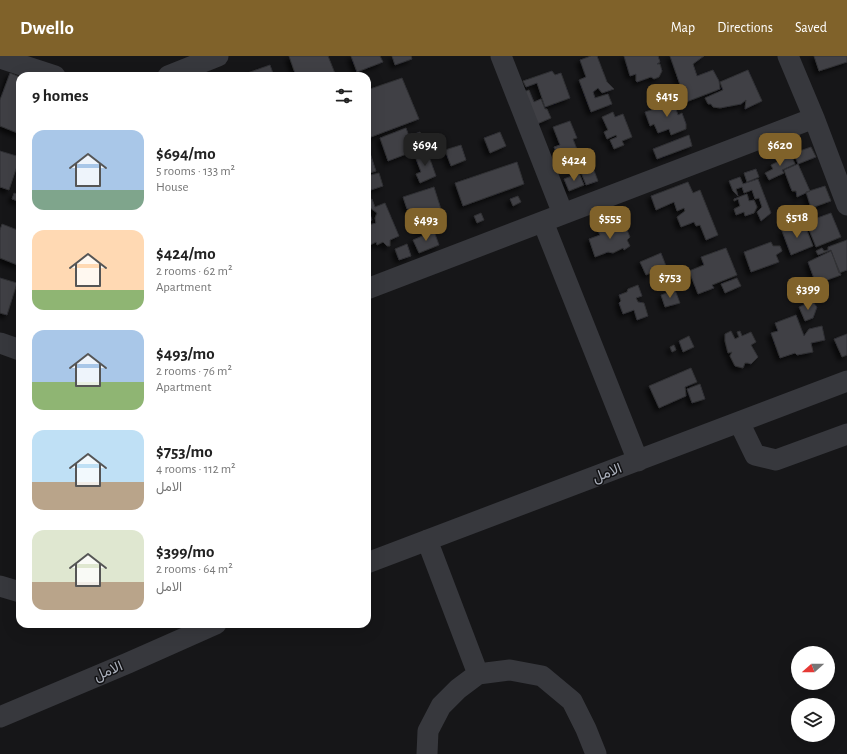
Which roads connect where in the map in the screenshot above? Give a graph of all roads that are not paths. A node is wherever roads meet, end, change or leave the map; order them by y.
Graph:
1 (218, 56) edge
2 (501, 56) edge
3 (788, 56) edge
4 (0, 58) edge
5 (43, 72) edge
6 (178, 72) edge
7 (814, 118) junction
8 (847, 205) edge
9 (563, 214) junction
10 (543, 222) junction
11 (371, 287) edge
12 (0, 343) edge
13 (16, 349) edge
14 (847, 381) edge
15 (739, 422) junction
16 (847, 434) edge
17 (638, 461) junction
18 (427, 540) junction
19 (371, 561) edge
20 (0, 586) edge
21 (16, 591) edge
22 (207, 628) edge
23 (478, 674) junction
24 (0, 717) edge
25 (427, 754) edge
26 (596, 754) edge

1 - 6 street
2 - 9 street
3 - 7 street
4 - 5 street
7 - 8 street
7 - 9 street
9 - 10 street
10 - 11 street
10 - 17 street
12 - 13 street
14 - 15 street, الامل
15 - 16 street
15 - 17 street, الامل
17 - 18 street, الامل
18 - 19 street, الامل
18 - 23 street
20 - 21 street
22 - 24 street, الامل
23 - 25 street
23 - 26 street

